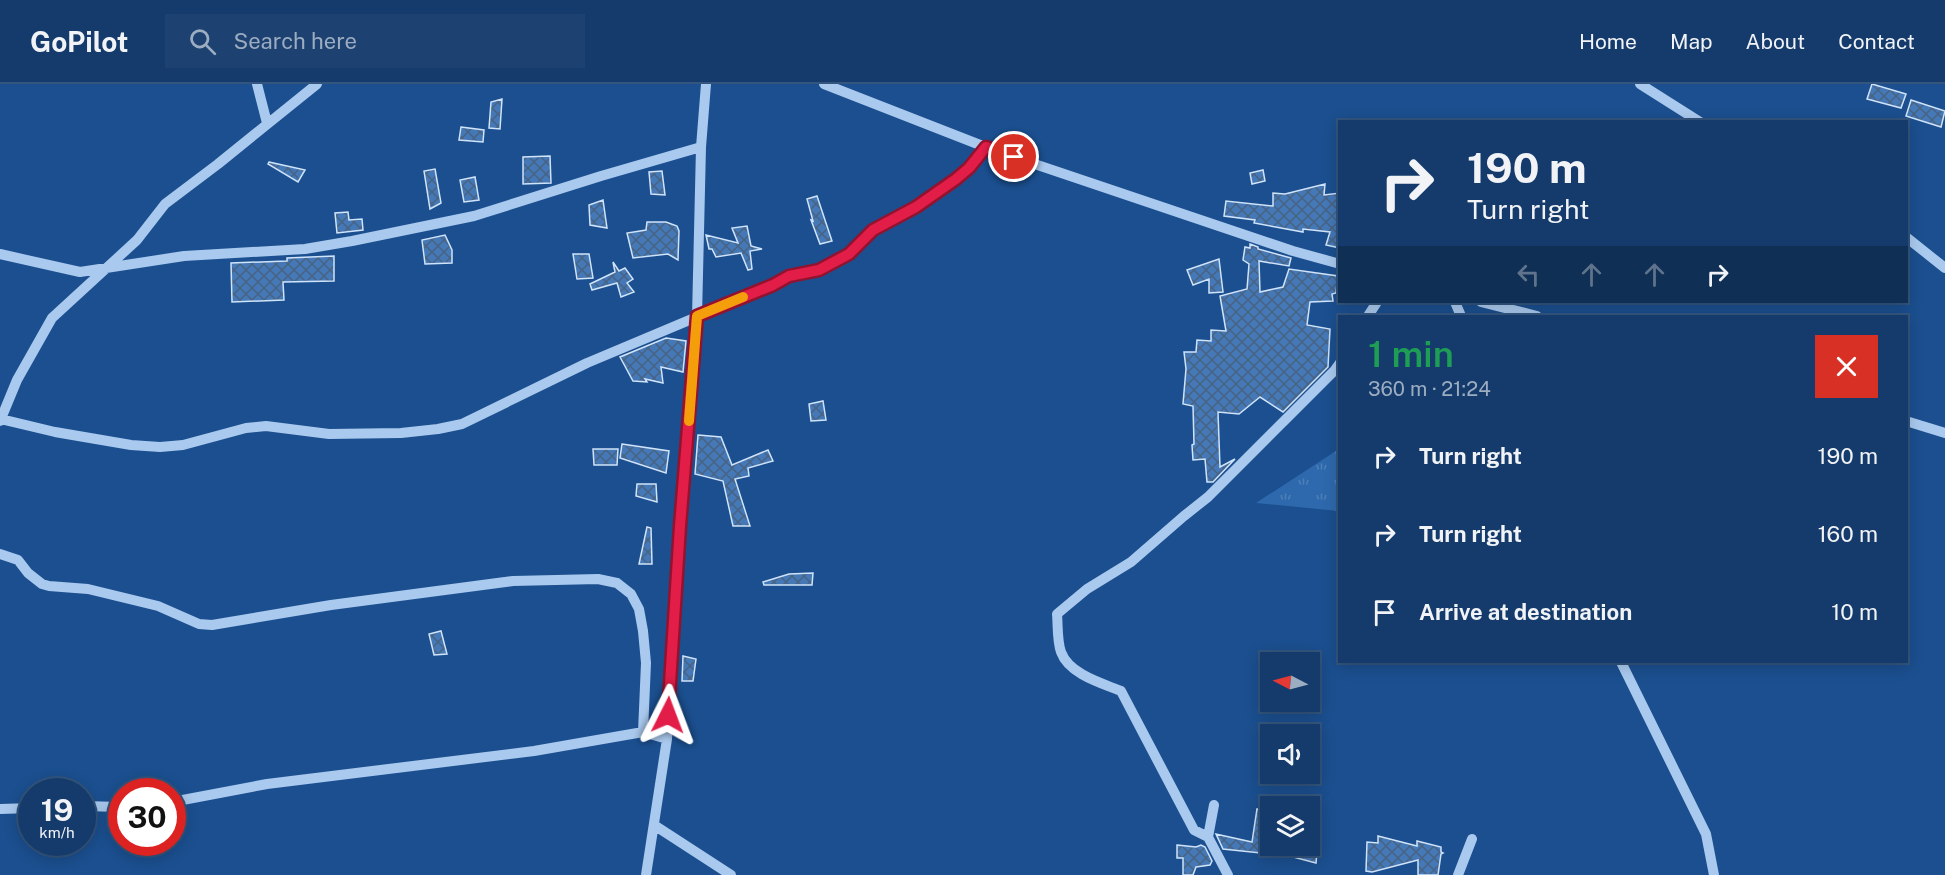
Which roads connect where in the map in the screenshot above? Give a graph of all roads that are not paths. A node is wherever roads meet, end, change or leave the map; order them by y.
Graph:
1 (257, 84) edge
2 (317, 84) edge
3 (706, 84) edge
4 (824, 84) edge
5 (1640, 84) edge
6 (1697, 120) edge
7 (267, 123) junction
8 (701, 147) junction
9 (986, 147) junction
10 (1908, 239) edge
11 (0, 254) edge
12 (1338, 263) edge
13 (1945, 268) edge
14 (104, 269) junction
15 (1485, 303) edge
16 (1532, 315) edge
17 (697, 316) junction
18 (1338, 366) edge
19 (1, 415) edge
20 (1908, 423) edge
21 (1945, 433) edge
22 (0, 554) edge
23 (1621, 663) edge
24 (643, 732) junction
25 (667, 739) junction
26 (186, 799) edge
27 (1214, 805) dead end
28 (18, 808) edge
29 (0, 809) edge
30 (654, 825) junction
31 (1208, 837) junction
32 (1472, 839) dead end
33 (646, 875) edge
34 (731, 875) edge
35 (1228, 875) edge
36 (1458, 875) edge
37 (1714, 875) edge

1 - 7 street
2 - 7 street
3 - 8 street
4 - 9 street
5 - 6 street
7 - 14 street
8 - 14 street
8 - 17 street
9 - 12 street
9 - 17 street
10 - 13 street
11 - 14 street
14 - 19 street
15 - 16 street
17 - 19 street
17 - 25 street
18 - 31 street
20 - 21 street
22 - 24 street
23 - 37 street
24 - 25 street
24 - 26 street
25 - 30 street
27 - 31 street
28 - 29 street
30 - 33 street
30 - 34 street
31 - 35 street
32 - 36 street

